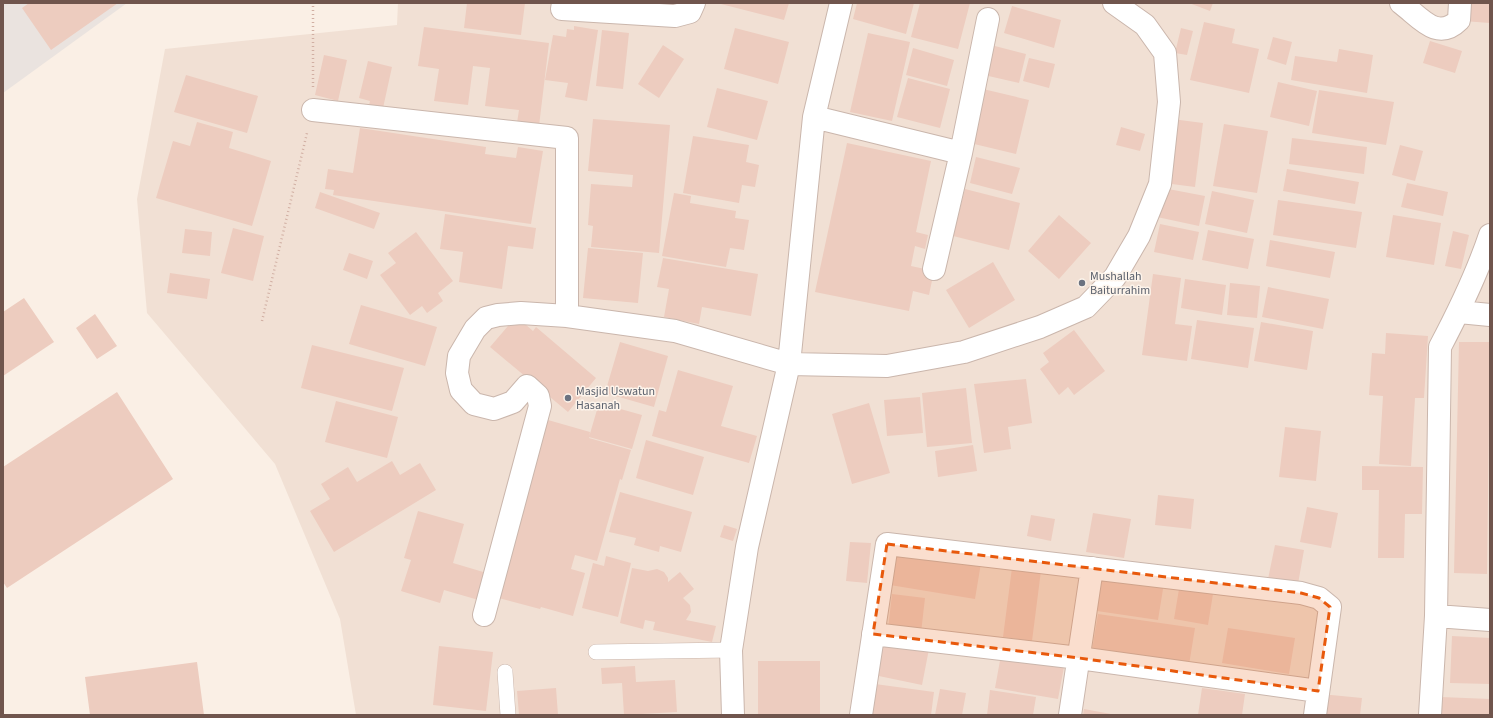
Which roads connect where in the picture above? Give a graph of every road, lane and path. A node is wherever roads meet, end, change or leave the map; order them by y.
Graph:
1 (313, 3) edge
2 (563, 3) edge
3 (694, 3) edge
4 (841, 3) edge
5 (1114, 3) edge
6 (1401, 3) edge
7 (1460, 3) edge
8 (988, 19) dead end
9 (312, 110) junction
10 (814, 117) junction
11 (961, 153) junction
12 (1490, 235) edge
13 (934, 269) dead end
14 (1459, 312) junction
15 (1490, 315) edge
16 (567, 316) junction
17 (262, 321) dead end
18 (789, 364) junction
19 (1092, 568) junction
20 (484, 615) dead end
21 (1436, 616) junction
22 (1490, 620) edge
23 (873, 634) junction
24 (731, 650) junction
25 (596, 652) dead end
26 (1079, 658) junction
27 (505, 672) dead end
28 (1318, 692) junction
29 (508, 715) edge
30 (733, 715) edge
31 (861, 715) edge
32 (1070, 715) edge
33 (1315, 715) edge
34 (1430, 715) edge

1 - 9 path
2 - 3 street
4 - 10 street
5 - 18 street
6 - 7 street
8 - 11 street
9 - 16 street
9 - 17 path
10 - 11 street
10 - 18 street
11 - 13 street
12 - 14 street
14 - 15 street
14 - 21 street
16 - 18 street
16 - 20 street
18 - 24 street
19 - 23 street
19 - 26 street
19 - 28 street
21 - 22 street
21 - 34 street
23 - 26 street
23 - 31 street
24 - 25 lane
24 - 30 street
26 - 28 street
26 - 32 street
27 - 29 lane
28 - 33 street

